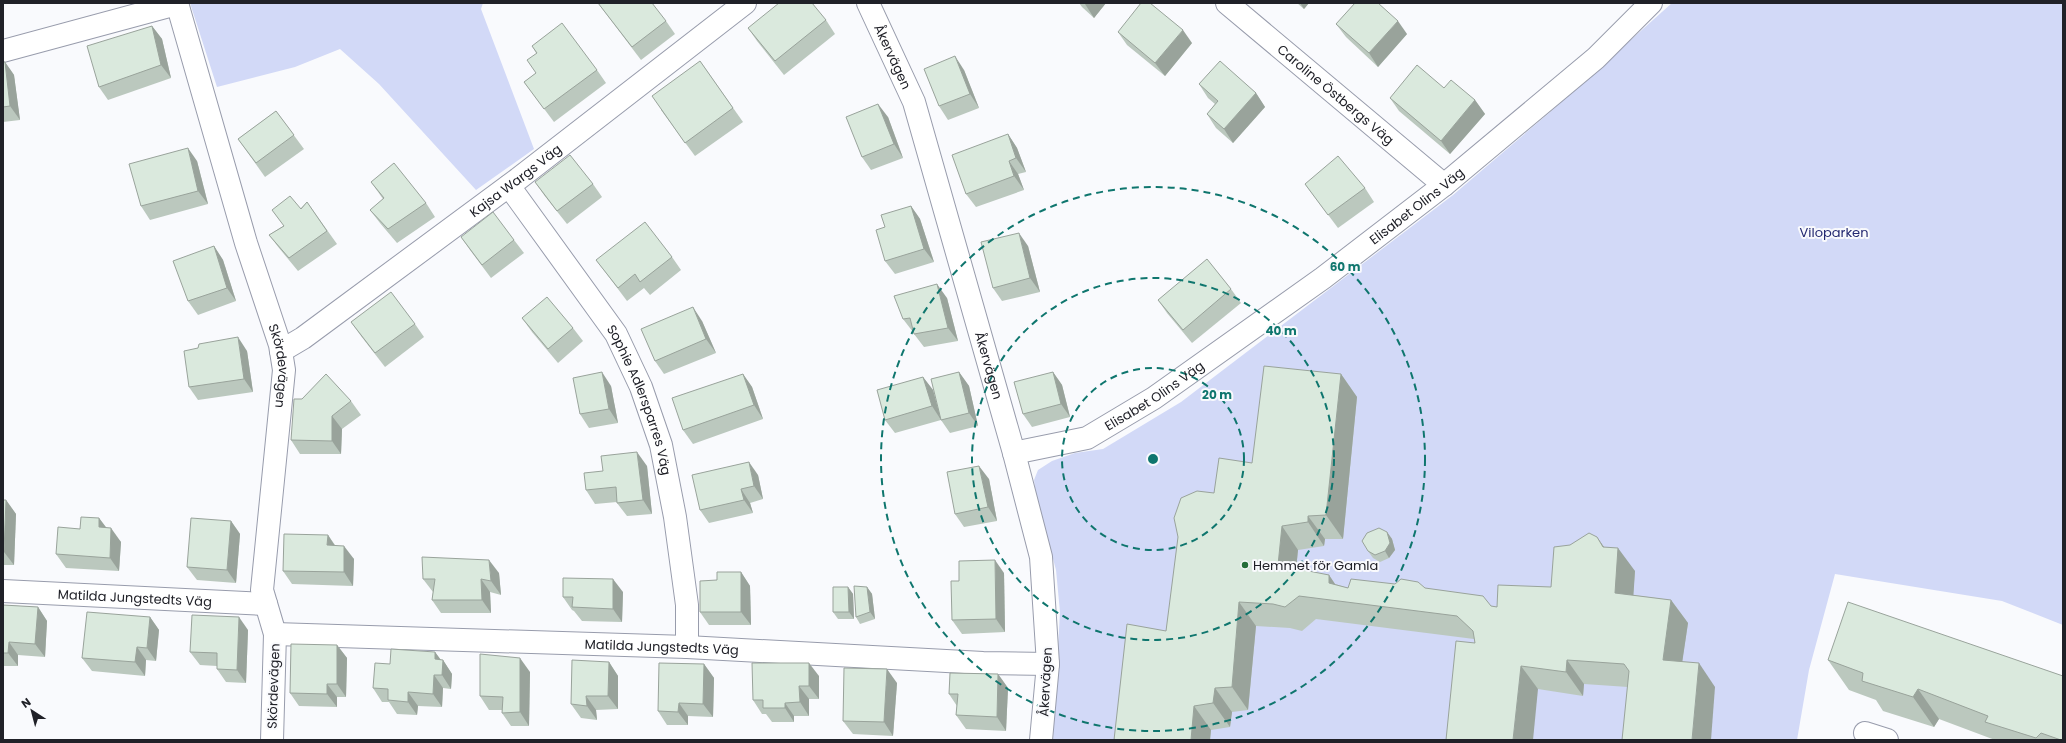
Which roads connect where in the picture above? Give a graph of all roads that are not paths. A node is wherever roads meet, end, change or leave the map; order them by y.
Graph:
1 (177, 3) edge
2 (745, 3) edge
3 (868, 3) edge
4 (1227, 3) edge
5 (1651, 3) edge
6 (3, 51) edge
7 (1444, 185) junction
8 (509, 186) junction
9 (281, 351) junction
10 (1014, 453) junction
11 (3, 591) edge
12 (266, 604) junction
13 (275, 634) junction
14 (687, 647) junction
15 (1048, 664) junction
16 (1866, 733) dead end
17 (272, 740) edge
18 (1041, 740) edge
19 (1887, 740) edge

1 - 6 street
1 - 9 street, Skördevägen
2 - 8 street, Kajsa Wargs Väg
3 - 10 street, Åkervägen
4 - 7 street, Caroline Östbergs Väg
5 - 7 street, Elisabet Olins Väg
7 - 10 street, Elisabet Olins Väg
8 - 9 street, Kajsa Wargs Väg
8 - 14 street, Sophie Adlersparres Väg
9 - 12 street, Skördevägen
10 - 15 street, Åkervägen
11 - 12 street, Matilda Jungstedts Väg
12 - 13 street, Skördevägen
13 - 14 street, Matilda Jungstedts Väg
13 - 17 street, Skördevägen
14 - 15 street, Matilda Jungstedts Väg
15 - 18 street, Åkervägen
16 - 19 street

